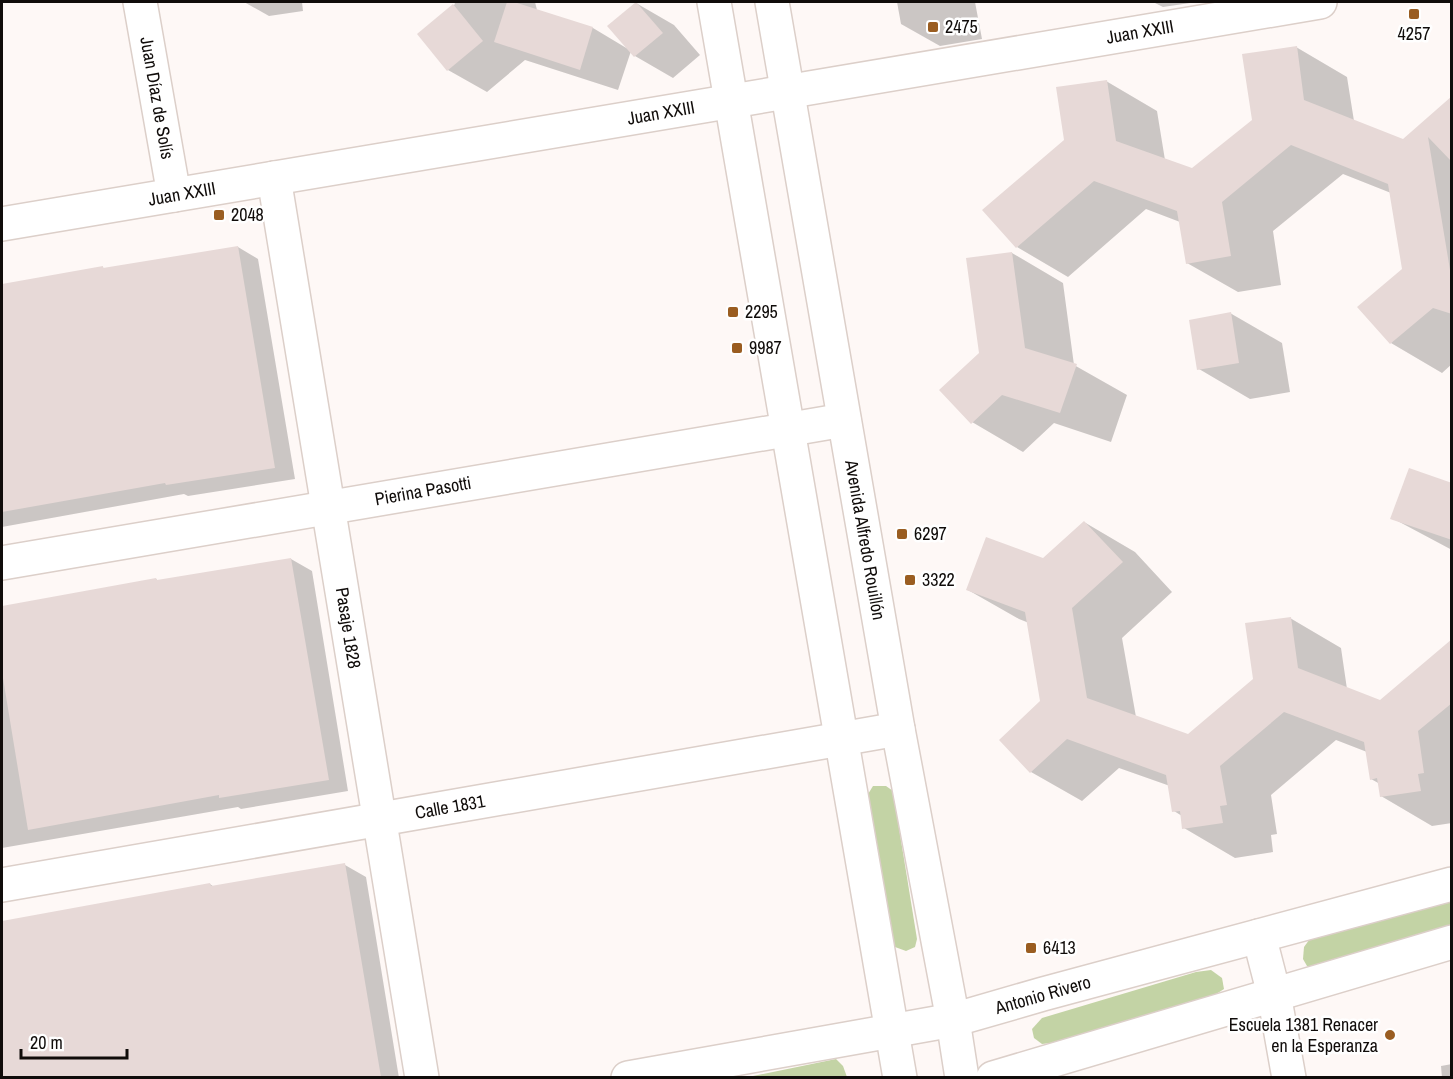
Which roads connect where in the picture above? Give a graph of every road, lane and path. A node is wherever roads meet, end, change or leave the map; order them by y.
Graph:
1 (140, 2) edge
2 (714, 2) edge
3 (772, 2) edge
4 (1320, 2) edge
5 (788, 92) junction
6 (731, 101) junction
7 (274, 178) junction
8 (174, 195) junction
9 (2, 224) edge
10 (844, 420) junction
11 (788, 430) junction
12 (328, 507) junction
13 (2, 563) edge
14 (898, 729) junction
15 (841, 739) junction
16 (379, 819) junction
17 (1452, 884) edge
18 (2, 885) edge
19 (1259, 936) junction
20 (1452, 942) edge
21 (1274, 994) junction
22 (953, 1020) junction
23 (892, 1031) junction
24 (422, 1077) edge
25 (628, 1077) edge
26 (900, 1077) edge
27 (962, 1077) edge
28 (993, 1077) edge
29 (1288, 1077) edge

1 - 8 street, Juan Díaz de Solís
2 - 6 street
3 - 5 street, Avenida Alfredo Rouillón
4 - 5 street, Juan XXIII
5 - 6 street, Juan XXIII
5 - 10 street, Avenida Alfredo Rouillón
6 - 7 street, Juan XXIII
6 - 11 street
7 - 8 street, Juan XXIII
7 - 12 street, Pasaje 1828
8 - 9 street, Juan XXIII
10 - 11 street, Pierina Pasotti
10 - 14 street, Avenida Alfredo Rouillón
11 - 12 street, Pierina Pasotti
11 - 15 street
12 - 13 street, Pierina Pasotti
12 - 16 street, Pasaje 1828
14 - 15 street, Calle 1831
14 - 22 street, Avenida Alfredo Rouillón
15 - 16 street, Calle 1831
15 - 23 street
16 - 18 street, Calle 1831
16 - 24 street, Pasaje 1828
17 - 19 street, Antonio Rivero
19 - 21 street
19 - 22 street, Antonio Rivero
20 - 21 street
21 - 28 street
21 - 29 street
22 - 23 street, Antonio Rivero
22 - 27 street, Avenida Alfredo Rouillón
23 - 25 street, Antonio Rivero
23 - 26 street

